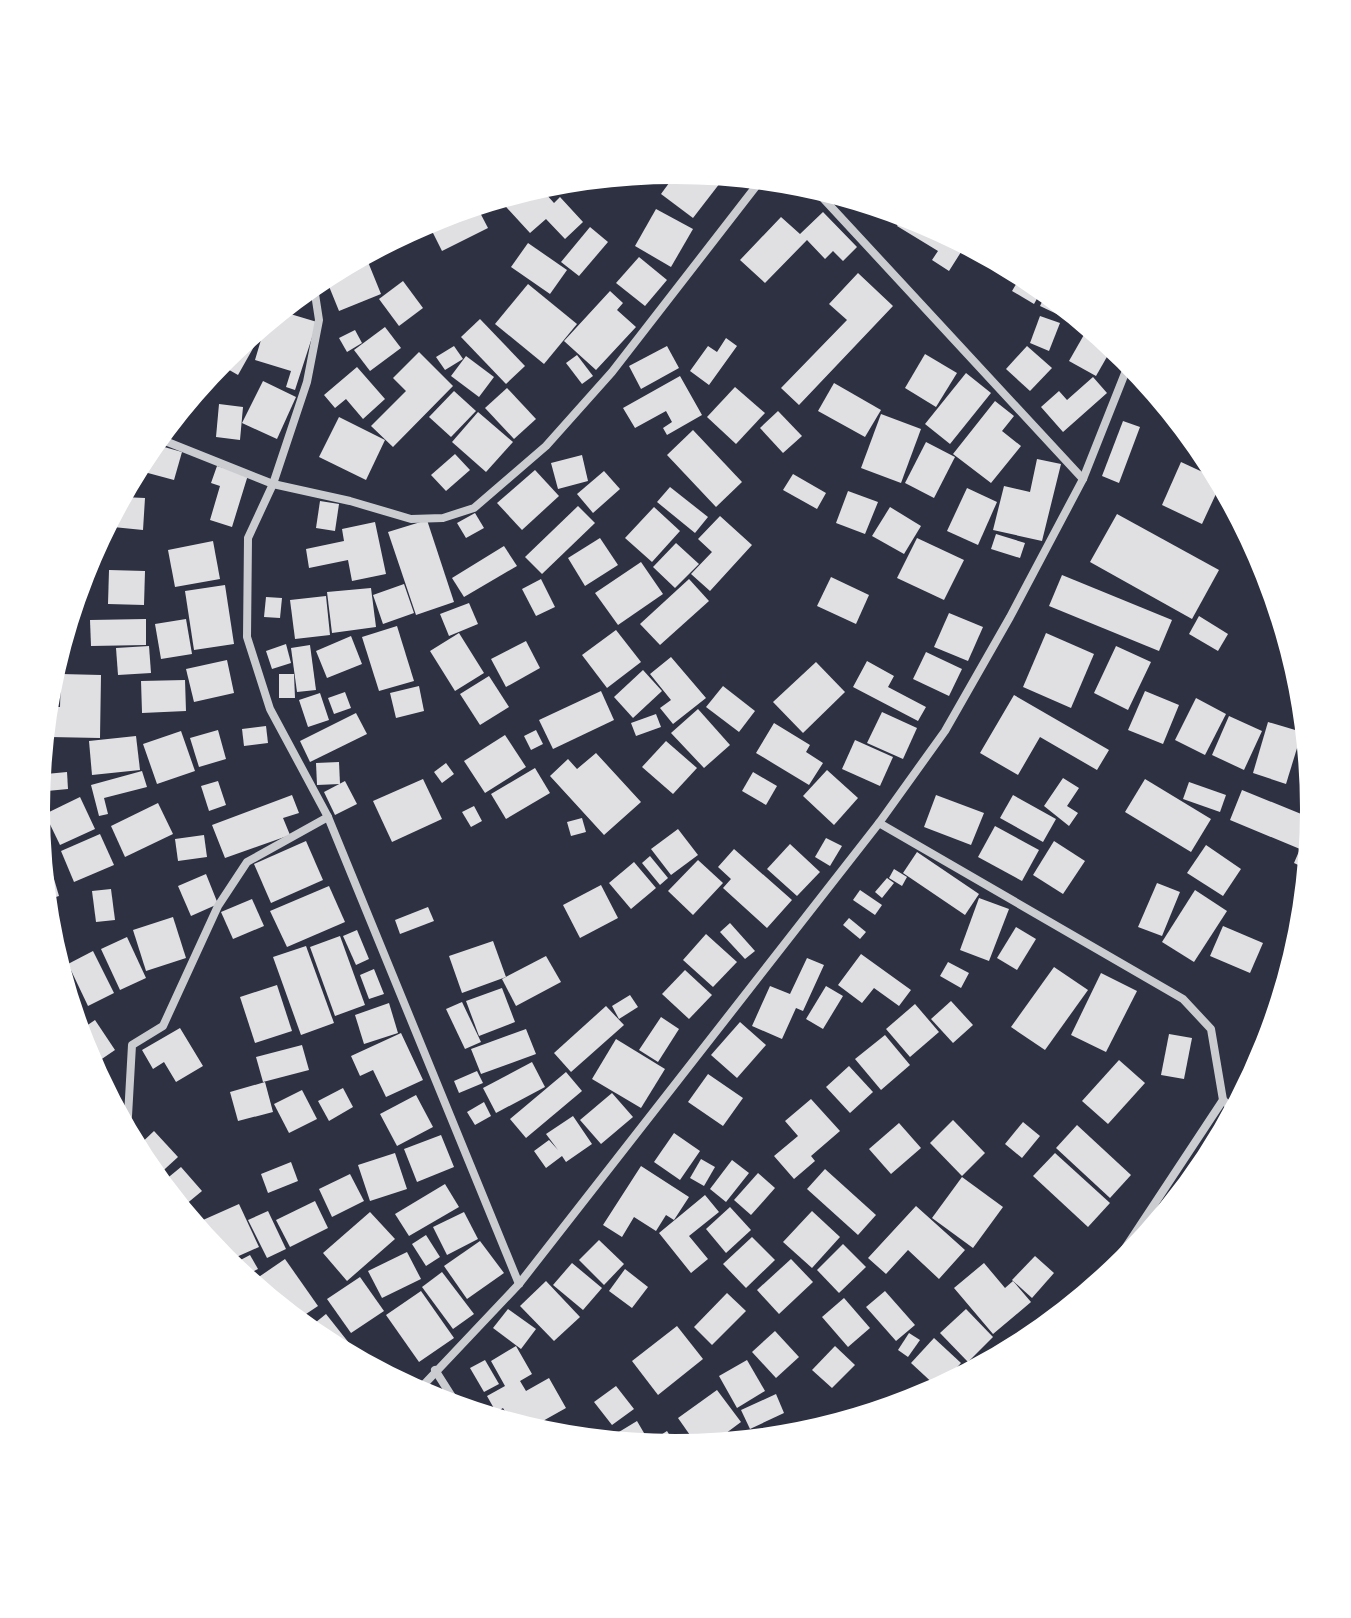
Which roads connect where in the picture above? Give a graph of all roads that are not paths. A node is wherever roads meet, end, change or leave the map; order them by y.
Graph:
1 (756, 187) edge
2 (825, 200) edge
3 (315, 296) edge
4 (1125, 372) edge
5 (167, 442) edge
6 (1083, 479) junction
7 (273, 484) junction
8 (328, 817) junction
9 (879, 823) junction
10 (1223, 1100) junction
11 (1228, 1105) edge
12 (128, 1115) edge
13 (1129, 1242) edge
14 (519, 1284) junction
15 (435, 1370) junction
16 (424, 1384) edge
17 (451, 1395) edge

1 - 7 street
2 - 6 street
3 - 7 street
4 - 6 street
5 - 7 street
6 - 9 street
7 - 8 street
8 - 12 street
8 - 14 street
9 - 10 street
9 - 14 street
10 - 11 street
10 - 13 street
14 - 15 street
15 - 16 street
15 - 17 street

